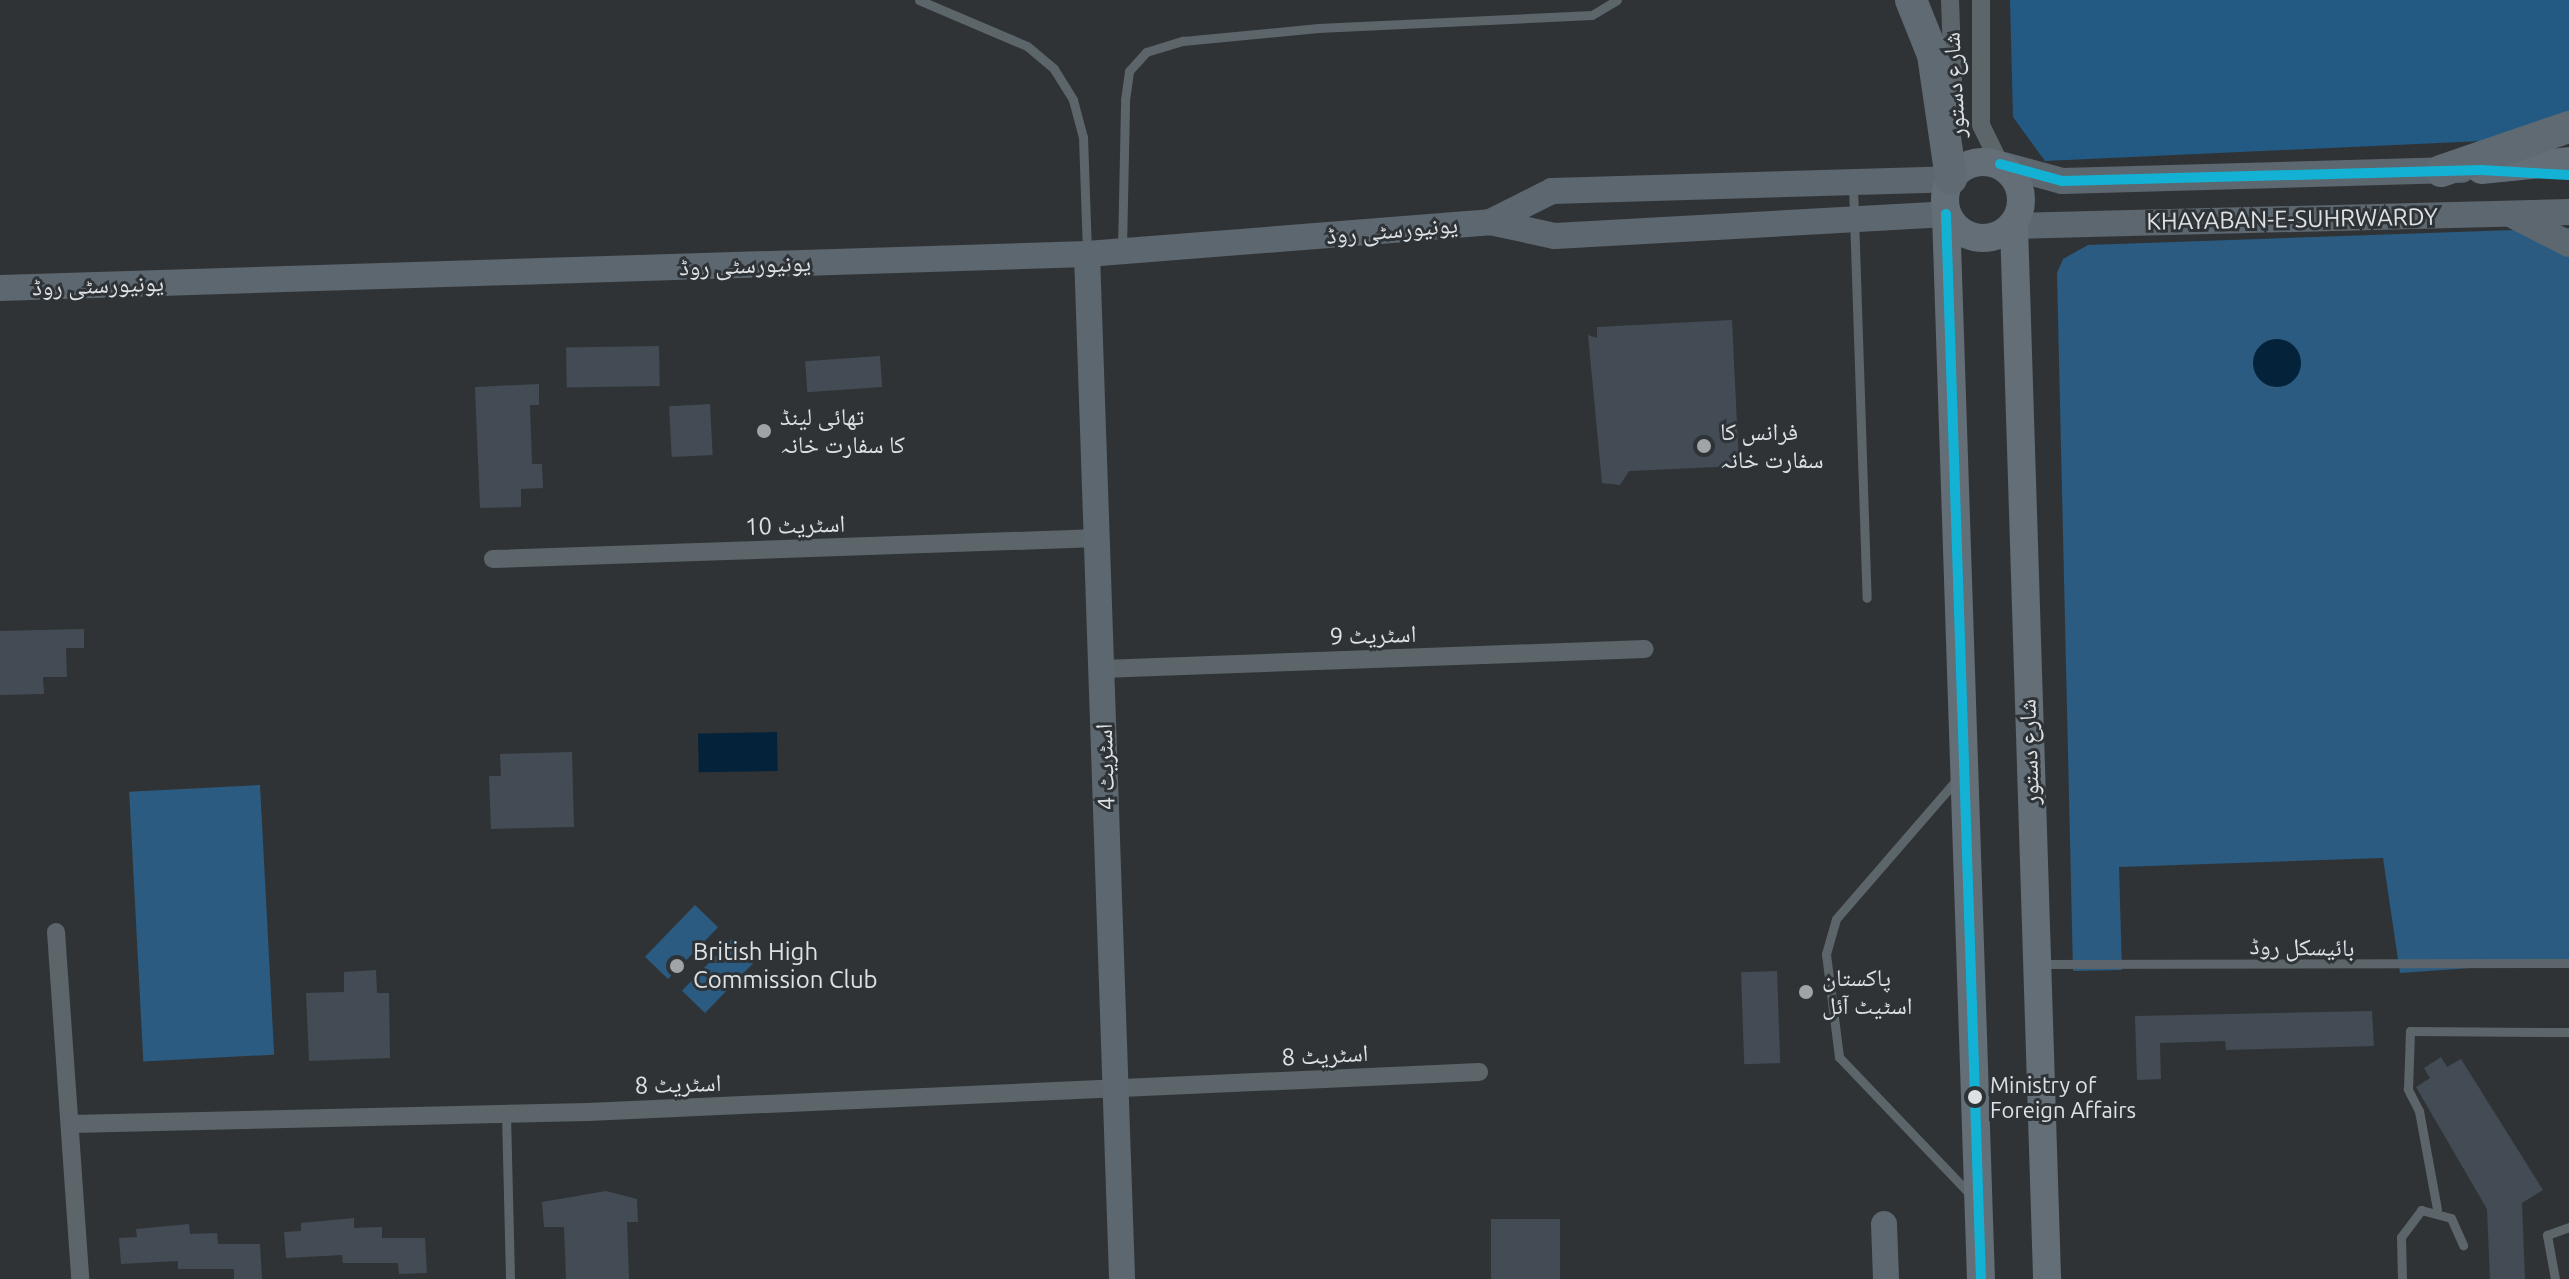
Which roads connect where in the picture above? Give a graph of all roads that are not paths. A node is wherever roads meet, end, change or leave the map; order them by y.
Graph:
1 (919, 0) edge
2 (1617, 0) edge
3 (1911, 0) edge
4 (1950, 0) edge
5 (1981, 0) edge
6 (2569, 127) edge
7 (2569, 161) edge
8 (2000, 164) junction
9 (2481, 170) junction
10 (2441, 171) junction
11 (1956, 175) junction
12 (2569, 175) edge
13 (2124, 180) junction
14 (1853, 182) junction
15 (2569, 212) edge
16 (2508, 213) junction
17 (1946, 214) junction
18 (1854, 220) junction
19 (1490, 222) junction
20 (2127, 223) junction
21 (2014, 226) junction
22 (2569, 244) edge
23 (1122, 253) junction
24 (1087, 254) junction
25 (0, 288) edge
26 (1099, 538) junction
27 (493, 559) dead end
28 (1867, 598) dead end
29 (1645, 649) dead end
30 (1102, 669) junction
31 (1962, 774) junction
32 (56, 932) dead end
33 (2569, 963) edge
34 (2034, 964) junction
35 (2569, 1032) edge
36 (1479, 1072) dead end
37 (1114, 1089) junction
38 (506, 1114) junction
39 (71, 1124) junction
40 (1978, 1201) junction
41 (2437, 1209) junction
42 (1884, 1224) dead end
43 (2569, 1227) edge
44 (2463, 1245) dead end
45 (80, 1279) edge
46 (510, 1279) edge
47 (1122, 1279) edge
48 (1886, 1279) edge
49 (1981, 1279) edge
50 (2047, 1279) edge
51 (2402, 1279) edge
52 (2555, 1279) edge

1 - 24 lane
2 - 23 lane
3 - 11 highway
4 - 11 street, شارع دستور
5 - 8 street, شارع دستور
6 - 10 highway
7 - 9 main road, KHAYABAN-E-SUHRWARDY
8 - 11 main road
8 - 13 street, KHAYABAN-E-SUHRWARDY
8 - 21 main road
9 - 10 street, KHAYABAN-E-SUHRWARDY
9 - 12 street
10 - 13 street, KHAYABAN-E-SUHRWARDY
11 - 14 street, یونیورسٹی روڈ
11 - 17 main road
13 - 20 street
14 - 18 lane
14 - 19 street, یونیورسٹی روڈ
15 - 16 street, KHAYABAN-E-SUHRWARDY
16 - 20 street, KHAYABAN-E-SUHRWARDY
16 - 22 street
17 - 18 street, یونیورسٹی روڈ
17 - 21 main road
17 - 31 main road
18 - 19 street, یونیورسٹی روڈ
18 - 28 lane
19 - 23 street, یونیورسٹی روڈ
20 - 21 street, KHAYABAN-E-SUHRWARDY
21 - 34 main road, شارع دستور
23 - 24 street, یونیورسٹی روڈ
24 - 25 street, یونیورسٹی روڈ
24 - 26 street, اسٹریٹ 4
26 - 27 street, اسٹریٹ 10
26 - 30 street, اسٹریٹ 4
29 - 30 street, اسٹریٹ 9
30 - 37 street, اسٹریٹ 4
31 - 40 main road
31 - 40 lane
32 - 39 street
33 - 34 lane, بائیسکل روڈ
34 - 50 main road, شارع دستور
35 - 41 lane
36 - 37 street, اسٹریٹ 8
37 - 38 street, اسٹریٹ 8
37 - 47 street, اسٹریٹ 4
38 - 39 street, اسٹریٹ 8
38 - 46 lane
39 - 45 street
40 - 49 main road
41 - 44 lane
41 - 51 lane
42 - 48 street
43 - 52 lane

